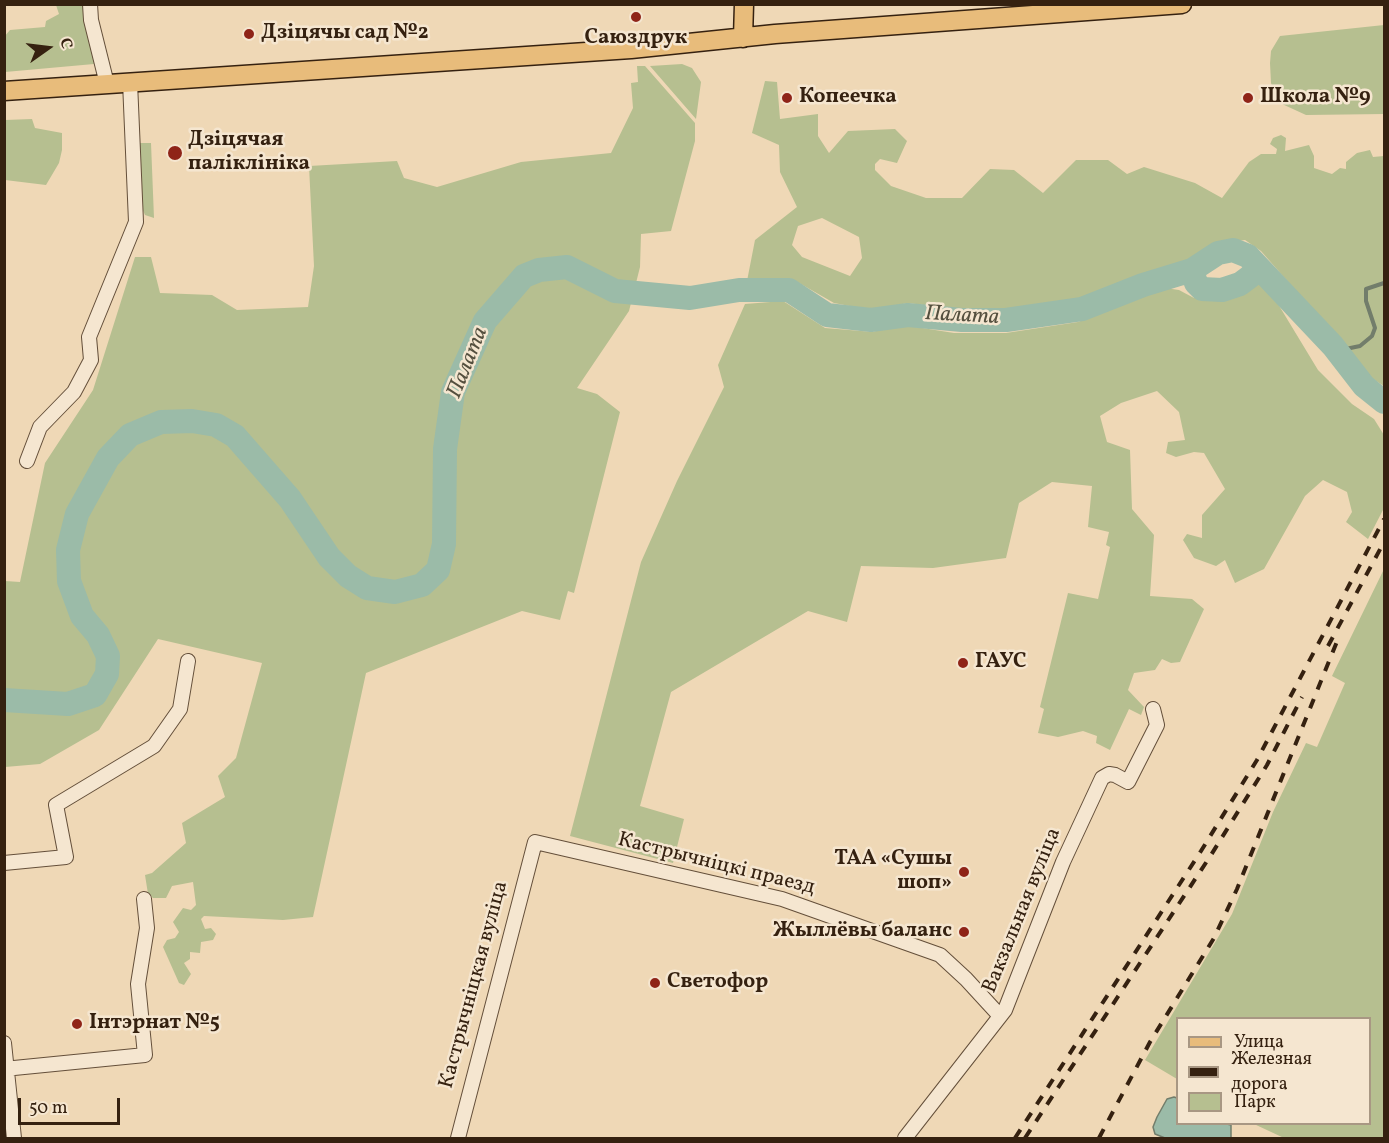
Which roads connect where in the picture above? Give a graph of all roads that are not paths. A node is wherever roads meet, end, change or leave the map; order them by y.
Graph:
1 (90, 4) edge
2 (744, 4) edge
3 (1182, 4) edge
4 (1071, 8) edge
5 (742, 38) junction
6 (130, 82) junction
7 (107, 84) junction
8 (4, 91) edge
9 (27, 461) dead end
10 (188, 661) dead end
11 (1153, 709) dead end
12 (535, 842) joint
13 (4, 863) edge
14 (144, 899) dead end
15 (1000, 1016) junction
16 (4, 1043) edge
17 (6, 1069) edge
18 (14, 1138) edge
19 (458, 1138) edge
20 (905, 1138) edge

1 - 7 street
2 - 5 main road
3 - 4 main road
4 - 5 main road
5 - 6 main road
6 - 7 main road
6 - 9 street
7 - 8 main road
10 - 13 street
11 - 15 street, Вакзальная вуліца
12 - 15 street, Кастрычніцкі праезд
12 - 19 street, Кастрычніцкая вуліца
14 - 17 street
15 - 20 street, Вакзальная вуліца
16 - 17 street
17 - 18 street

